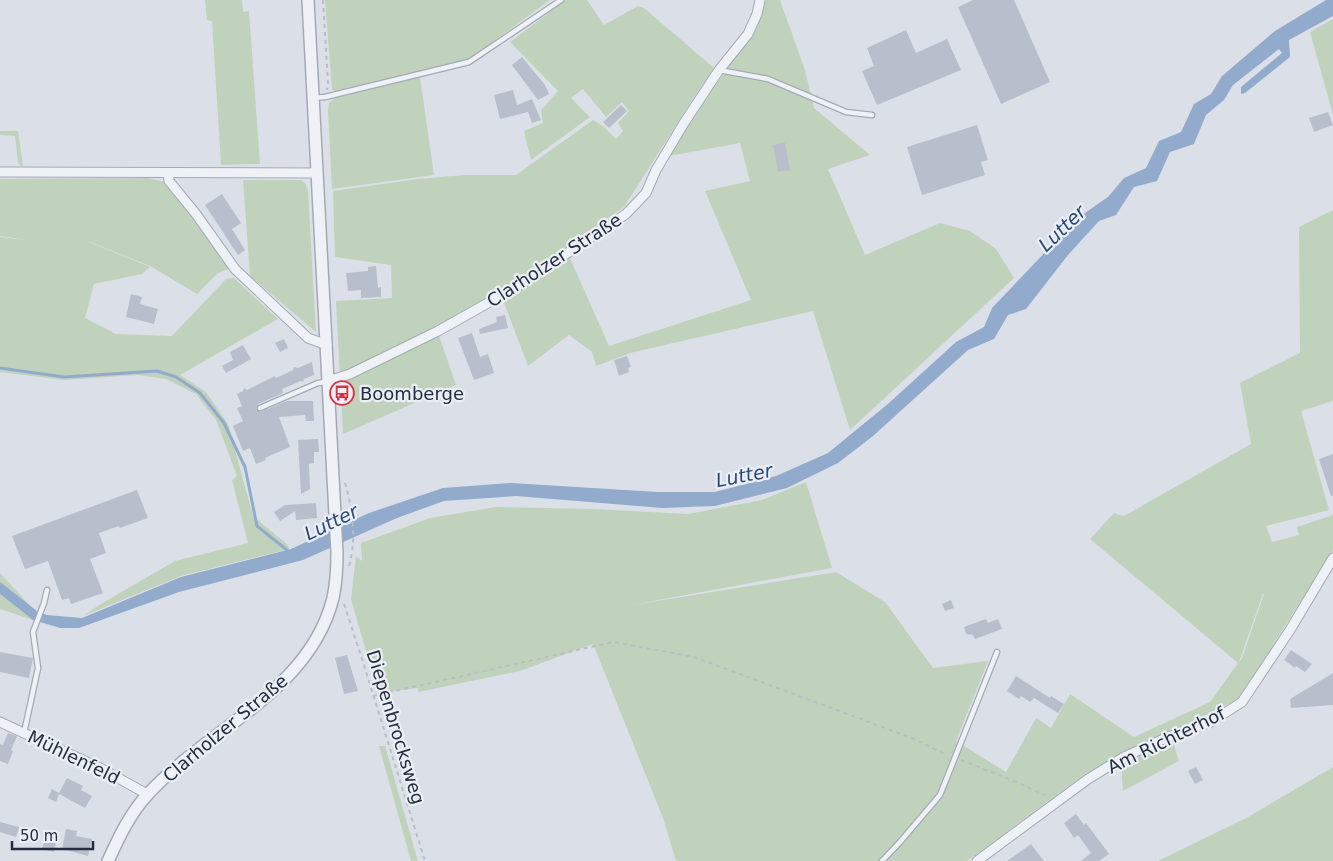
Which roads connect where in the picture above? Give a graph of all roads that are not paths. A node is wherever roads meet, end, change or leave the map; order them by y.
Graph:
1 (308, 0) edge
2 (561, 0) edge
3 (760, 0) edge
4 (719, 70) junction
5 (313, 98) junction
6 (872, 115) dead end
7 (0, 172) edge
8 (168, 173) junction
9 (317, 173) junction
10 (326, 345) junction
11 (328, 381) junction
12 (260, 408) dead end
13 (1333, 558) edge
14 (47, 590) dead end
15 (997, 652) dead end
16 (0, 722) edge
17 (24, 733) junction
18 (147, 794) junction
19 (108, 861) edge
20 (882, 861) edge
21 (977, 861) edge

1 - 5 street, Clarholzer Straße
2 - 5 lane
3 - 4 street, Clarholzer Straße
4 - 6 lane
4 - 11 street, Clarholzer Straße
5 - 9 street, Clarholzer Straße
7 - 8 street
8 - 9 street
8 - 10 street
9 - 10 street, Clarholzer Straße
10 - 11 street, Clarholzer Straße
11 - 12 lane
11 - 18 street, Clarholzer Straße
13 - 21 street, Am Richterhof
14 - 17 lane
15 - 20 lane
16 - 17 street, Mühlenfeld
17 - 18 street, Mühlenfeld
18 - 19 street, Clarholzer Straße

